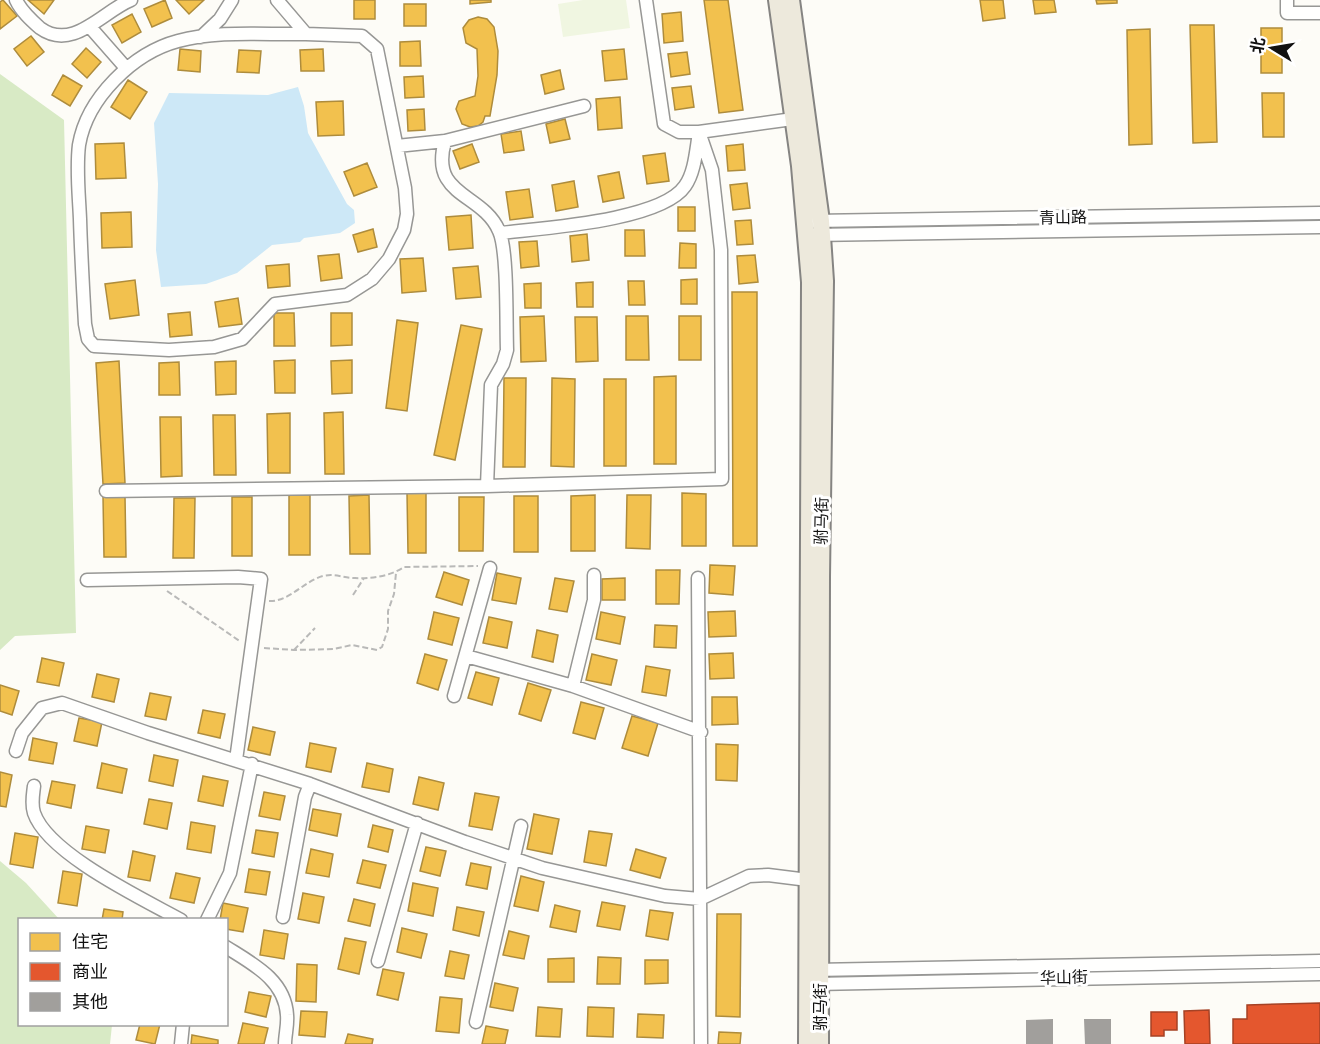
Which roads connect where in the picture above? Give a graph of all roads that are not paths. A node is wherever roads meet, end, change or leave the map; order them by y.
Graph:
1 (16, 0) edge
2 (131, 0) edge
3 (232, 0) edge
4 (277, 0) edge
5 (646, 0) edge
6 (777, 0) edge
7 (791, 0) edge
8 (1287, 0) edge
9 (1320, 13) edge
10 (90, 27) junction
11 (306, 34) junction
12 (201, 37) junction
13 (126, 68) junction
14 (584, 106) dead end
15 (801, 118) junction
16 (699, 132) junction
17 (445, 141) junction
18 (397, 146) junction
19 (1320, 213) edge
20 (1320, 227) edge
21 (814, 228) junction
22 (501, 233) junction
23 (487, 486) junction
24 (106, 491) dead end
25 (490, 568) road end
26 (594, 575) dead end
27 (698, 578) dead end
28 (87, 580) dead end
29 (466, 656) junction
30 (573, 686) junction
31 (454, 696) dead end
32 (701, 732) junction
33 (16, 751) dead end
34 (236, 760) junction
35 (252, 764) junction
36 (310, 784) junction
37 (34, 786) dead end
38 (417, 823) junction
39 (521, 826) dead end
40 (514, 858) junction
41 (814, 880) junction
42 (700, 899) junction
43 (283, 917) dead end
44 (177, 918) edge
45 (208, 918) edge
46 (228, 948) edge
47 (378, 961) dead end
48 (1320, 961) edge
49 (1320, 974) edge
50 (814, 977) junction
51 (477, 1022) dead end
52 (183, 1026) edge
53 (181, 1044) edge
54 (285, 1044) edge
55 (701, 1044) edge
56 (807, 1044) edge
57 (820, 1044) edge

1 - 10 street
2 - 10 street
3 - 12 street
4 - 11 street
5 - 16 street
6 - 15 main road, 驸马街
7 - 15 main road, 驸马街
8 - 9 street
10 - 13 street
11 - 12 street
11 - 18 street
12 - 13 street
13 - 18 street
14 - 17 street
15 - 16 street
15 - 21 main road, 驸马街
16 - 22 street
16 - 23 street
17 - 18 street
17 - 22 street
19 - 21 street, 青山路
20 - 21 street, 青山路
21 - 41 main road, 驸马街
22 - 23 street
23 - 24 street
25 - 29 street
26 - 30 street
27 - 32 street
28 - 34 street
29 - 30 street
29 - 31 street
30 - 32 street
32 - 42 street
33 - 34 street
34 - 35 street
35 - 36 street
35 - 45 street
36 - 38 street
36 - 43 street
37 - 44 street
38 - 40 street
38 - 47 street
39 - 40 street
40 - 42 street
40 - 51 street
41 - 42 street
41 - 50 main road, 驸马街
42 - 55 street
46 - 54 street
48 - 50 street, 华山街
49 - 50 street, 华山街
50 - 56 main road, 驸马街
50 - 57 main road, 驸马街
52 - 53 street

